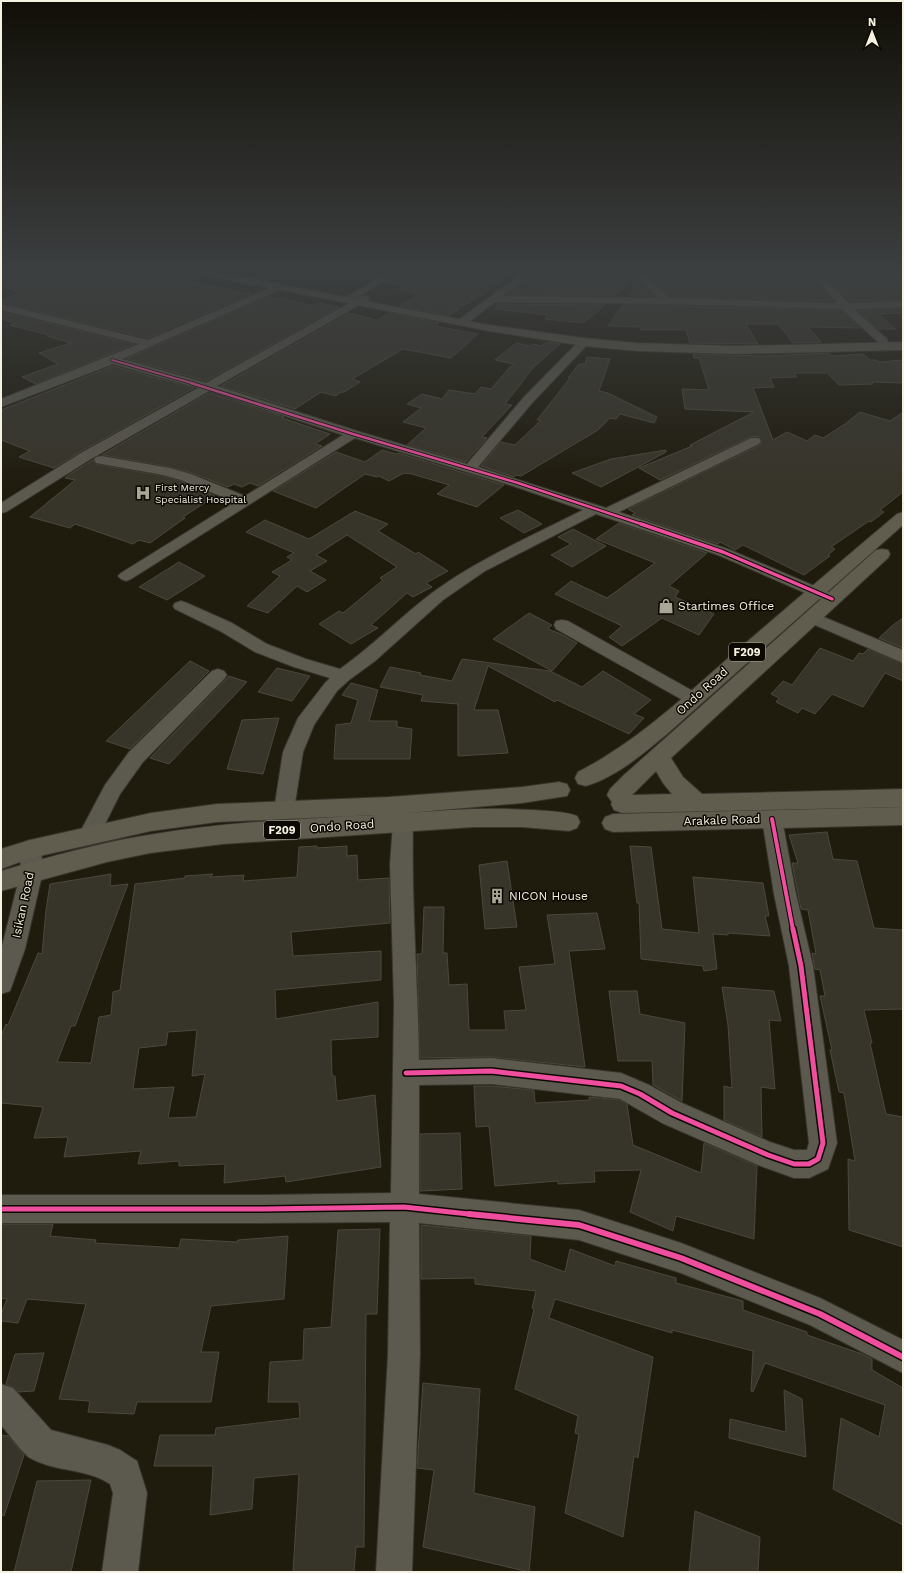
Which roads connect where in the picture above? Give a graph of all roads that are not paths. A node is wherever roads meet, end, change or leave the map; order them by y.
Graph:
1 (144, 344) edge
2 (280, 344) edge
3 (582, 344) edge
4 (610, 344) edge
5 (903, 346) edge
6 (112, 360) junction
7 (206, 387) junction
8 (1, 403) edge
9 (353, 434) junction
10 (755, 441) dead end
11 (101, 460) dead end
12 (470, 468) junction
13 (246, 501) junction
14 (3, 504) edge
15 (601, 511) junction
16 (903, 517) edge
17 (903, 535) edge
18 (126, 576) dead end
19 (824, 595) junction
20 (181, 606) dead end
21 (814, 618) junction
22 (562, 625) dead end
23 (903, 657) edge
24 (218, 675) dead end
25 (343, 676) junction
26 (694, 699) junction
27 (660, 756) junction
28 (586, 778) junction
29 (559, 790) junction
30 (903, 798) edge
31 (698, 803) junction
32 (618, 807) junction
33 (284, 810) junction
34 (903, 816) edge
35 (772, 819) junction
36 (403, 822) junction
37 (582, 826) junction
38 (88, 836) junction
39 (1, 859) edge
40 (31, 860) junction
41 (1, 881) edge
42 (1, 983) edge
43 (406, 1072) junction
44 (404, 1207) junction
45 (1, 1209) edge
46 (903, 1356) edge
47 (1, 1400) edge
48 (120, 1572) edge
49 (394, 1572) edge

1 - 6 street
2 - 7 street
3 - 12 street
4 - 5 main road
6 - 7 street
6 - 8 street
7 - 9 street
7 - 14 street
9 - 12 street
9 - 13 street
10 - 15 street
11 - 13 street
12 - 15 street
13 - 18 street
15 - 19 street
15 - 25 street
16 - 19 main road, Ondo Road / F209
17 - 19 main road, Ondo Road / F209
19 - 21 main road, Ondo Road / F209
19 - 26 main road, Ondo Road / F209
20 - 25 street
21 - 23 street
21 - 27 main road, Ondo Road / F209
22 - 26 street
24 - 38 street
25 - 33 street
26 - 28 main road, Ondo Road / F209
27 - 31 main road
27 - 32 main road, Ondo Road / F209
28 - 29 main road, F209
28 - 32 main road
29 - 33 main road, Ondo Road / F209
29 - 37 main road
30 - 31 main road, Arakale Road
31 - 32 main road, Arakale Road
32 - 35 main road, Arakale Road
32 - 37 main road, F209
33 - 38 main road, Ondo Road / F209
34 - 35 main road, Arakale Road
35 - 43 street
36 - 37 main road, Ondo Road / F209
36 - 40 main road, Ondo Road / F209
36 - 43 street
38 - 40 main road, Ondo Road / F209
39 - 40 main road, Ondo Road / F209
40 - 41 main road, Ondo Road / F209
40 - 42 street, Isikan Road
43 - 44 street
44 - 45 street
44 - 46 street
44 - 49 street
47 - 48 street

